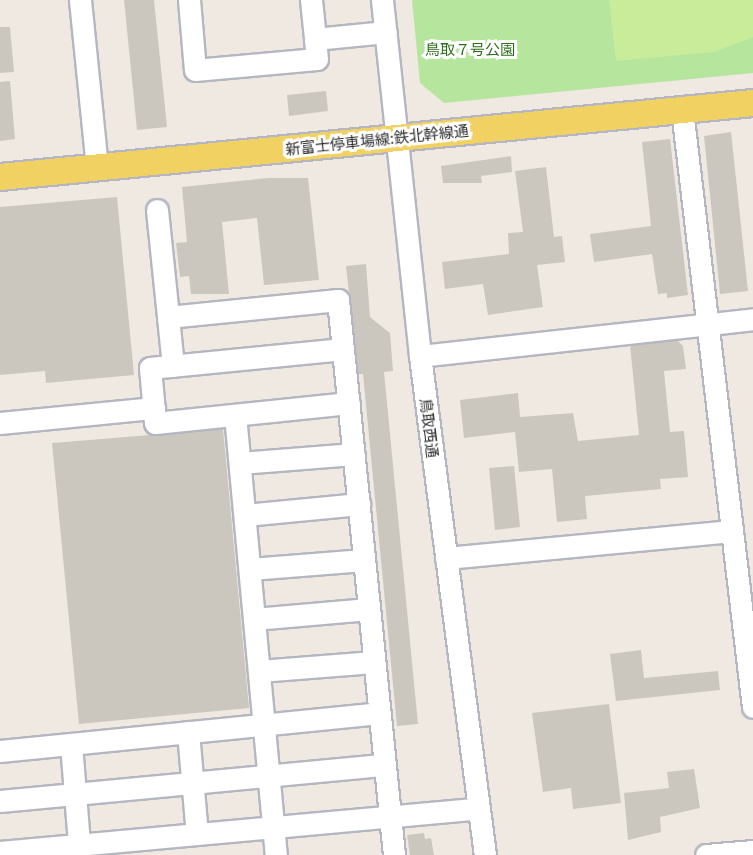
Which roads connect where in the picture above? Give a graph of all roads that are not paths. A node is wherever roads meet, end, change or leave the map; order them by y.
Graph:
1 (80, 0) edge
2 (189, 0) edge
3 (311, 0) edge
4 (382, 0) edge
5 (386, 32) junction
6 (315, 39) junction
7 (753, 103) edge
8 (682, 110) junction
9 (397, 138) junction
10 (97, 167) junction
11 (0, 177) edge
12 (157, 210) dead end
13 (168, 317) junction
14 (753, 320) edge
15 (707, 324) junction
16 (343, 349) junction
17 (420, 356) junction
18 (173, 366) junction
19 (349, 403) junction
20 (154, 408) junction
21 (235, 415) junction
22 (0, 423) edge
23 (354, 454) junction
24 (240, 463) junction
25 (359, 504) junction
26 (245, 515) junction
27 (732, 531) junction
28 (446, 558) junction
29 (364, 560) junction
30 (250, 569) junction
31 (369, 609) junction
32 (254, 619) junction
33 (374, 662) junction
34 (259, 671) junction
35 (753, 707) edge
36 (379, 713) junction
37 (264, 725) junction
38 (188, 732) junction
39 (71, 744) junction
40 (0, 751) edge
41 (384, 765) junction
42 (269, 776) junction
43 (192, 783) junction
44 (75, 794) junction
45 (0, 801) edge
46 (478, 808) junction
47 (390, 816) junction
48 (273, 827) junction
49 (197, 834) junction
50 (79, 844) junction
51 (753, 851) edge
52 (0, 852) edge
53 (276, 855) edge
54 (394, 855) edge
55 (485, 855) edge
56 (706, 855) edge

1 - 10 street
2 - 6 street
3 - 6 street
4 - 5 street, 鳥取西通
5 - 6 street
5 - 9 street, 鳥取西通
7 - 8 main road, 新富士停車場線:鉄北幹線通
8 - 9 main road, 新富士停車場線:鉄北幹線通
8 - 15 street
9 - 10 main road, 新富士停車場線:鉄北幹線通
9 - 17 street, 鳥取西通
10 - 11 main road, 新富士停車場線:鉄北幹線通
12 - 13 street
13 - 16 street
13 - 18 street
14 - 15 street
15 - 17 street
15 - 27 street
16 - 18 street
16 - 19 street
17 - 28 street, 鳥取西通
18 - 20 street
19 - 21 street
19 - 23 street
20 - 21 street
20 - 22 street
21 - 24 street
23 - 24 street
23 - 25 street
24 - 26 street
25 - 26 street
25 - 29 street
26 - 30 street
27 - 28 street
27 - 35 street
28 - 46 street, 鳥取西通
29 - 30 street
29 - 31 street
30 - 32 street
31 - 32 street
31 - 33 street
32 - 34 street
33 - 34 street
33 - 36 street
34 - 37 street
36 - 37 street
36 - 41 street
37 - 38 street
37 - 42 street
38 - 39 street
38 - 43 street
39 - 40 street
39 - 44 street
41 - 42 street
41 - 47 street
42 - 43 street
42 - 48 street
43 - 44 street
43 - 49 street
44 - 45 street
44 - 50 street
46 - 47 street
46 - 55 street, 鳥取西通
47 - 48 street
47 - 54 street
48 - 49 street
48 - 53 street
49 - 50 street
50 - 52 street
51 - 56 street

